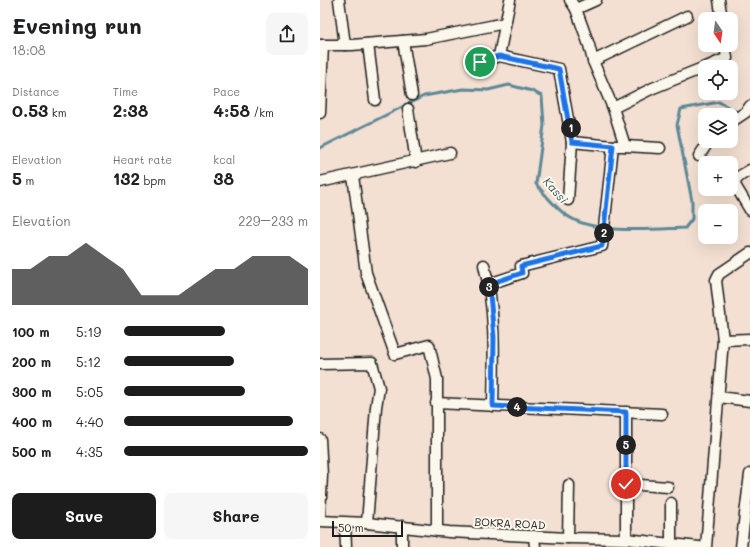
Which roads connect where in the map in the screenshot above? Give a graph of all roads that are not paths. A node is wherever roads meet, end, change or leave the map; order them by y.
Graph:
1 (339, 0) edge
2 (510, 0) edge
3 (570, 0) edge
4 (596, 0) edge
5 (719, 0) edge
6 (576, 9) junction
7 (721, 12) edge
8 (687, 16) dead end
9 (505, 23) junction
10 (402, 41) junction
11 (368, 44) junction
12 (321, 45) edge
13 (345, 45) junction
14 (726, 52) edge
15 (499, 56) junction
16 (722, 60) edge
17 (593, 61) junction
18 (480, 62) dead end
19 (698, 70) edge
20 (412, 96) dead end
21 (375, 100) dead end
22 (613, 108) junction
23 (408, 109) dead end
24 (748, 109) edge
25 (320, 113) edge
26 (738, 117) edge
27 (572, 142) junction
28 (613, 146) junction
29 (625, 146) junction
30 (660, 148) dead end
31 (704, 148) edge
32 (450, 154) dead end
33 (699, 156) dead end
34 (416, 162) junction
35 (750, 170) edge
36 (353, 176) junction
37 (320, 182) edge
38 (568, 200) dead end
39 (750, 210) edge
40 (750, 254) edge
41 (484, 265) dead end
42 (489, 284) junction
43 (750, 338) edge
44 (723, 340) junction
45 (320, 364) edge
46 (718, 397) junction
47 (750, 401) edge
48 (436, 403) junction
49 (493, 406) junction
50 (626, 412) junction
51 (662, 414) dead end
52 (320, 439) edge
53 (750, 474) edge
54 (626, 484) junction
55 (569, 485) dead end
56 (668, 487) dead end
57 (671, 504) dead end
58 (320, 517) edge
59 (320, 521) edge
60 (345, 522) junction
61 (367, 523) junction
62 (402, 526) junction
63 (437, 531) junction
64 (534, 536) junction
65 (568, 538) junction
66 (626, 539) junction
67 (671, 544) junction
68 (346, 547) edge
69 (402, 547) edge
70 (535, 547) edge
71 (699, 547) edge
72 (706, 547) edge
73 (741, 547) edge

1 - 13 street
2 - 9 street
3 - 6 street
4 - 6 street
5 - 7 street
6 - 17 street
8 - 17 street
9 - 10 street
9 - 15 street
10 - 11 street
10 - 20 street
11 - 13 street
11 - 21 street
12 - 13 street
12 - 25 street
14 - 16 street
15 - 18 street
15 - 27 street
17 - 22 street
19 - 22 street
22 - 29 street
23 - 34 street
24 - 26 street
27 - 28 street
27 - 38 street
28 - 29 street
28 - 42 street
29 - 30 street
31 - 33 street
32 - 34 street
34 - 36 street
35 - 39 street
36 - 37 street
36 - 48 street
40 - 44 street
41 - 42 street
42 - 49 street
43 - 44 street
44 - 46 street
45 - 61 street
46 - 47 street
46 - 72 street
48 - 49 street
48 - 63 street
49 - 50 street
50 - 51 street
50 - 54 street
52 - 58 street
53 - 73 street
54 - 56 street
54 - 66 street
55 - 65 street
57 - 67 street
59 - 60 street, BOKRA ROAD
60 - 61 street, BOKRA ROAD
60 - 68 street
61 - 62 street, BOKRA ROAD
62 - 63 street, BOKRA ROAD
62 - 69 street
63 - 64 street, BOKRA ROAD
64 - 65 street, BOKRA ROAD
64 - 70 street
65 - 66 street, BOKRA ROAD
66 - 67 street, BOKRA ROAD
67 - 71 street, BOKRA ROAD

